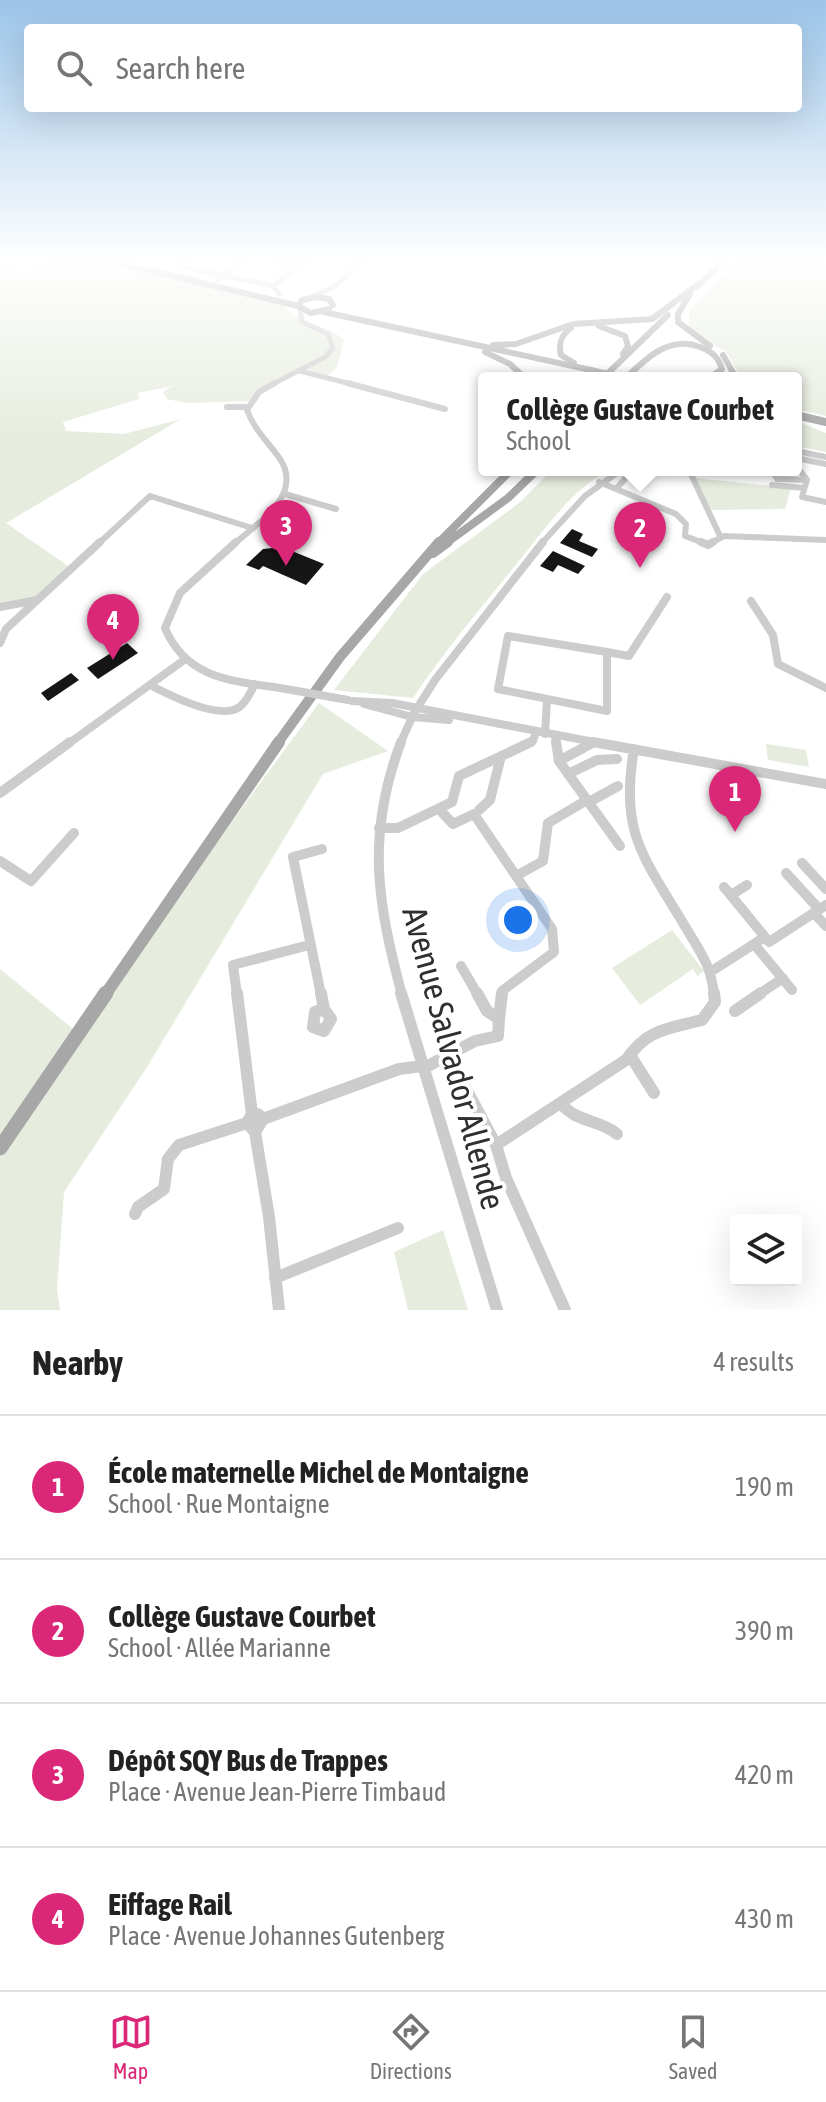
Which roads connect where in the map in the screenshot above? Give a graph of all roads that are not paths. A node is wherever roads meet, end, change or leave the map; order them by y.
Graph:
1 (301, 319) edge
2 (308, 319) edge
3 (355, 319) edge
4 (374, 319) edge
5 (648, 319) edge
6 (665, 319) edge
7 (678, 319) edge
8 (311, 326) junction
9 (418, 332) junction
10 (451, 337) junction
11 (620, 362) junction
12 (574, 366) junction
13 (730, 366) junction
14 (588, 369) junction
15 (299, 371) junction
16 (517, 372) edge
17 (601, 372) edge
18 (609, 372) edge
19 (632, 372) edge
20 (718, 372) edge
21 (728, 372) edge
22 (733, 372) edge
23 (227, 407) dead end
24 (248, 407) junction
25 (445, 409) dead end
26 (802, 417) edge
27 (826, 423) edge
28 (802, 452) edge
29 (826, 455) edge
30 (802, 459) edge
31 (826, 464) edge
32 (498, 476) edge
33 (505, 476) edge
34 (531, 476) edge
35 (610, 476) edge
36 (627, 476) edge
37 (692, 476) edge
38 (775, 476) edge
39 (787, 476) edge
40 (801, 476) edge
41 (788, 479) junction
42 (599, 482) junction
43 (805, 484) junction
44 (772, 485) dead end
45 (492, 488) junction
46 (616, 489) junction
47 (285, 494) junction
48 (826, 502) edge
49 (336, 509) dead end
50 (252, 528) junction
51 (725, 534) junction
52 (826, 540) edge
53 (424, 558) junction
54 (667, 597) dead end
55 (38, 600) junction
56 (751, 601) dead end
57 (0, 607) edge
58 (0, 643) edge
59 (607, 652) junction
60 (184, 660) junction
61 (255, 684) junction
62 (150, 685) junction
63 (826, 688) edge
64 (547, 701) junction
65 (415, 712) junction
66 (545, 734) junction
67 (594, 742) junction
68 (634, 749) junction
69 (501, 756) junction
70 (617, 759) dead end
71 (559, 761) junction
72 (568, 774) junction
73 (826, 784) edge
74 (618, 786) dead end
75 (0, 793) edge
76 (588, 801) junction
77 (439, 809) junction
78 (479, 810) dead end
79 (379, 828) junction
80 (74, 833) dead end
81 (620, 846) dead end
82 (322, 849) dead end
83 (0, 861) edge
84 (802, 863) dead end
85 (786, 873) dead end
86 (516, 876) junction
87 (747, 885) dead end
88 (826, 889) edge
89 (820, 909) edge
90 (826, 926) edge
91 (760, 940) junction
92 (309, 945) junction
93 (461, 966) dead end
94 (715, 969) dead end
95 (783, 978) junction
96 (792, 990) dead end
97 (324, 1009) dead end
98 (735, 1011) dead end
99 (499, 1019) junction
100 (448, 1055) junction
101 (630, 1055) junction
102 (420, 1064) junction
103 (654, 1093) dead end
104 (558, 1104) junction
105 (254, 1122) junction
106 (617, 1134) dead end
107 (496, 1145) junction
108 (0, 1148) edge
109 (135, 1214) dead end
110 (398, 1228) dead end
111 (275, 1278) junction
112 (279, 1310) edge
113 (497, 1310) edge
114 (565, 1310) edge

1 - 8 street
2 - 8 street
3 - 9 main road
4 - 10 main road
5 - 10 main road
6 - 11 main road
7 - 13 main road
8 - 15 street
9 - 12 main road
9 - 16 main road
10 - 12 main road
11 - 14 main road
11 - 18 main road
12 - 14 main road
13 - 21 main road
13 - 22 main road
14 - 17 main road, bridge
15 - 24 street
15 - 25 street
19 - 20 main road
23 - 24 street
24 - 47 street
26 - 27 main road
28 - 29 street
30 - 31 street
32 - 45 main road
33 - 45 main road
34 - 53 main road
35 - 42 street, Avenue Salvador Allende
36 - 46 street
37 - 51 street
38 - 41 street
39 - 41 street
40 - 43 street
41 - 43 street
42 - 46 street
42 - 65 street, Avenue Salvador Allende
43 - 44 street
43 - 48 street
45 - 53 main road
46 - 51 street
47 - 49 street
47 - 50 street
50 - 55 street
50 - 60 street
51 - 52 street
53 - 108 main road
54 - 59 street
55 - 57 street
55 - 58 street
56 - 63 street
59 - 64 street
59 - 64 street
60 - 61 street
60 - 62 street
61 - 62 street
61 - 65 street, bridge
62 - 75 street
64 - 66 street
65 - 66 street
65 - 79 street, Avenue Salvador Allende
66 - 67 street
66 - 69 street
66 - 71 street
67 - 68 street
67 - 71 street
68 - 73 street
68 - 101 street
69 - 77 street
69 - 78 street
70 - 72 street
71 - 72 street
72 - 76 street
74 - 76 street
76 - 81 street
76 - 86 street
77 - 79 street
77 - 86 street
79 - 102 street, Avenue Salvador Allende
80 - 83 street
82 - 92 street
84 - 88 street
85 - 89 street
86 - 99 street
87 - 91 street
89 - 90 street
89 - 91 street
91 - 94 street
91 - 95 street
92 - 97 street
92 - 105 street
93 - 99 street
95 - 96 street
95 - 98 street
99 - 100 street
100 - 102 street
100 - 107 street
101 - 103 street
101 - 104 street
102 - 105 street
102 - 113 street, Avenue Salvador Allende
104 - 106 street
104 - 107 street
105 - 109 street
105 - 111 street
107 - 114 street
110 - 111 street
111 - 112 street

